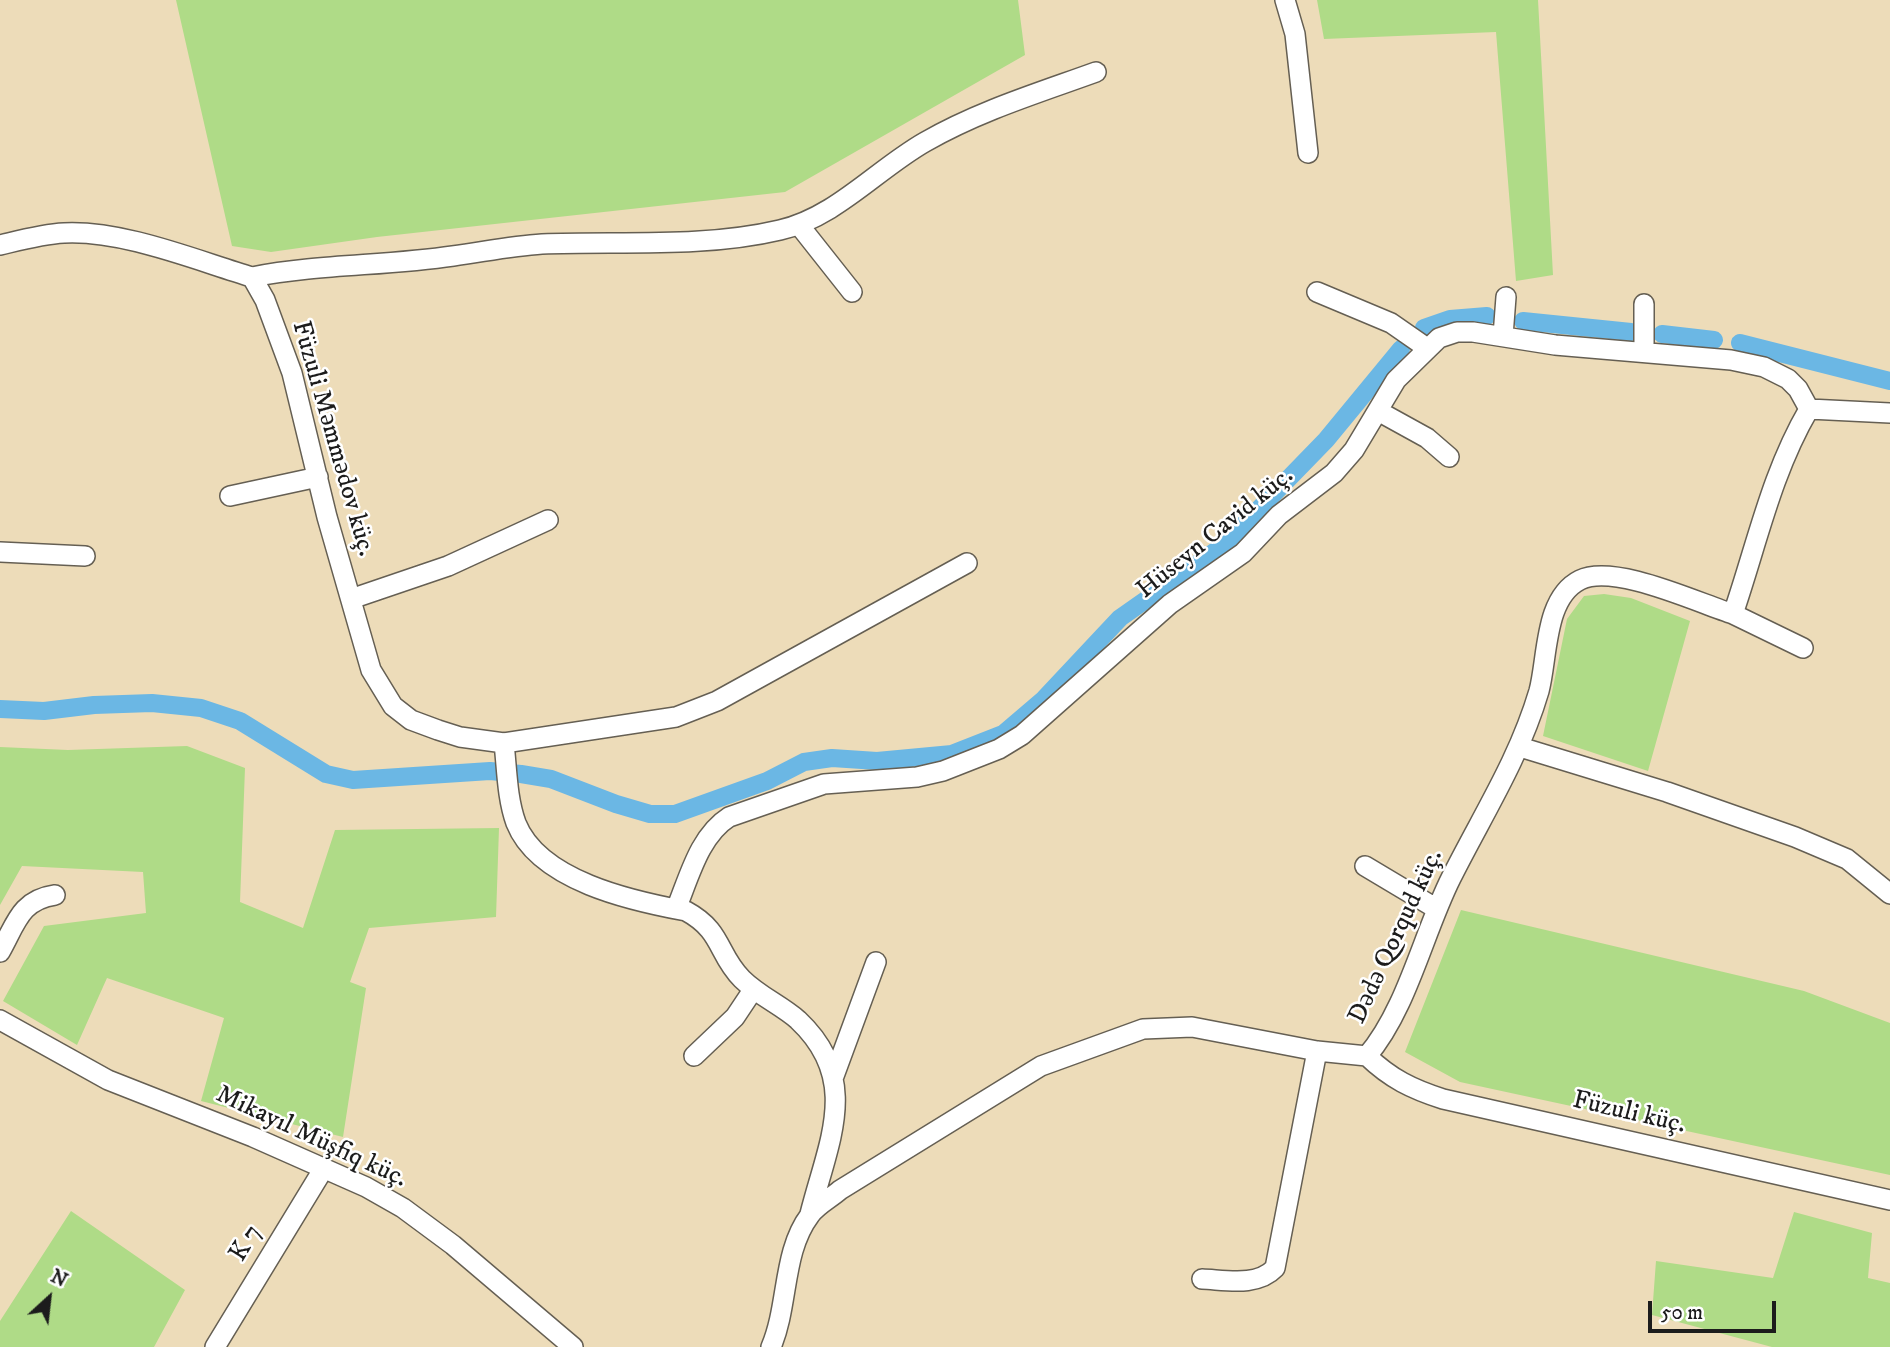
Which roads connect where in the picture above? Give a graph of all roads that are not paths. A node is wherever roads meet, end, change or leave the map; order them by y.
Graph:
1 (1286, 0) edge
2 (1096, 72) dead end
3 (1308, 153) dead end
4 (799, 225) junction
5 (0, 245) edge
6 (252, 277) junction
7 (852, 292) dead end
8 (1317, 292) dead end
9 (1506, 297) dead end
10 (1644, 304) dead end
11 (1503, 336) junction
12 (1427, 348) junction
13 (1644, 352) junction
14 (1809, 409) junction
15 (1378, 411) junction
16 (1890, 413) edge
17 (1450, 457) dead end
18 (318, 477) junction
19 (230, 496) dead end
20 (548, 520) dead end
21 (0, 552) edge
22 (85, 556) dead end
23 (967, 563) dead end
24 (351, 599) junction
25 (1733, 614) junction
26 (1803, 648) dead end
27 (504, 743) junction
28 (1520, 747) junction
29 (1365, 866) dead end
30 (1890, 894) edge
31 (55, 895) dead end
32 (676, 909) junction
33 (1437, 909) junction
34 (0, 952) edge
35 (876, 962) dead end
36 (753, 989) junction
37 (0, 1020) edge
38 (1317, 1051) junction
39 (694, 1056) dead end
40 (1367, 1056) junction
41 (834, 1076) junction
42 (324, 1168) junction
43 (1890, 1200) edge
44 (810, 1214) junction
45 (1202, 1279) dead end
46 (215, 1347) edge
47 (573, 1347) edge
48 (771, 1347) edge

1 - 3 street
2 - 4 street
4 - 6 street
4 - 7 street
5 - 6 street
6 - 18 street, Füzuli Məmmədov küç.
8 - 12 street
9 - 11 street
10 - 13 street
11 - 12 street, Hüseyn Cavid küç.
11 - 13 street, Hüseyn Cavid küç.
12 - 15 street, Hüseyn Cavid küç.
13 - 14 street, Hüseyn Cavid küç.
14 - 16 street
14 - 25 street
15 - 17 street
15 - 32 street, Hüseyn Cavid küç.
18 - 19 street
18 - 24 street, Füzuli Məmmədov küç.
20 - 24 street
21 - 22 street
23 - 27 street, Füzuli Məmmədov küç.
24 - 27 street, Füzuli Məmmədov küç.
25 - 26 street, Dədə Qorqud küç.
25 - 28 street, Dədə Qorqud küç.
27 - 32 street
28 - 30 street
28 - 33 street, Dədə Qorqud küç.
29 - 33 street
31 - 34 street
32 - 36 street
33 - 40 street, Dədə Qorqud küç.
35 - 41 street
36 - 39 street
36 - 41 street
37 - 42 street, Mikayıl Müşfiq küç.
38 - 40 street, Dədə Qorqud küç.
38 - 44 street, Dədə Qorqud küç.
38 - 45 street
40 - 43 street, Füzuli küç.
41 - 44 street
42 - 46 street, K 7
42 - 47 street, Mikayıl Müşfiq küç.
44 - 48 street, Dədə Qorqud küç.

